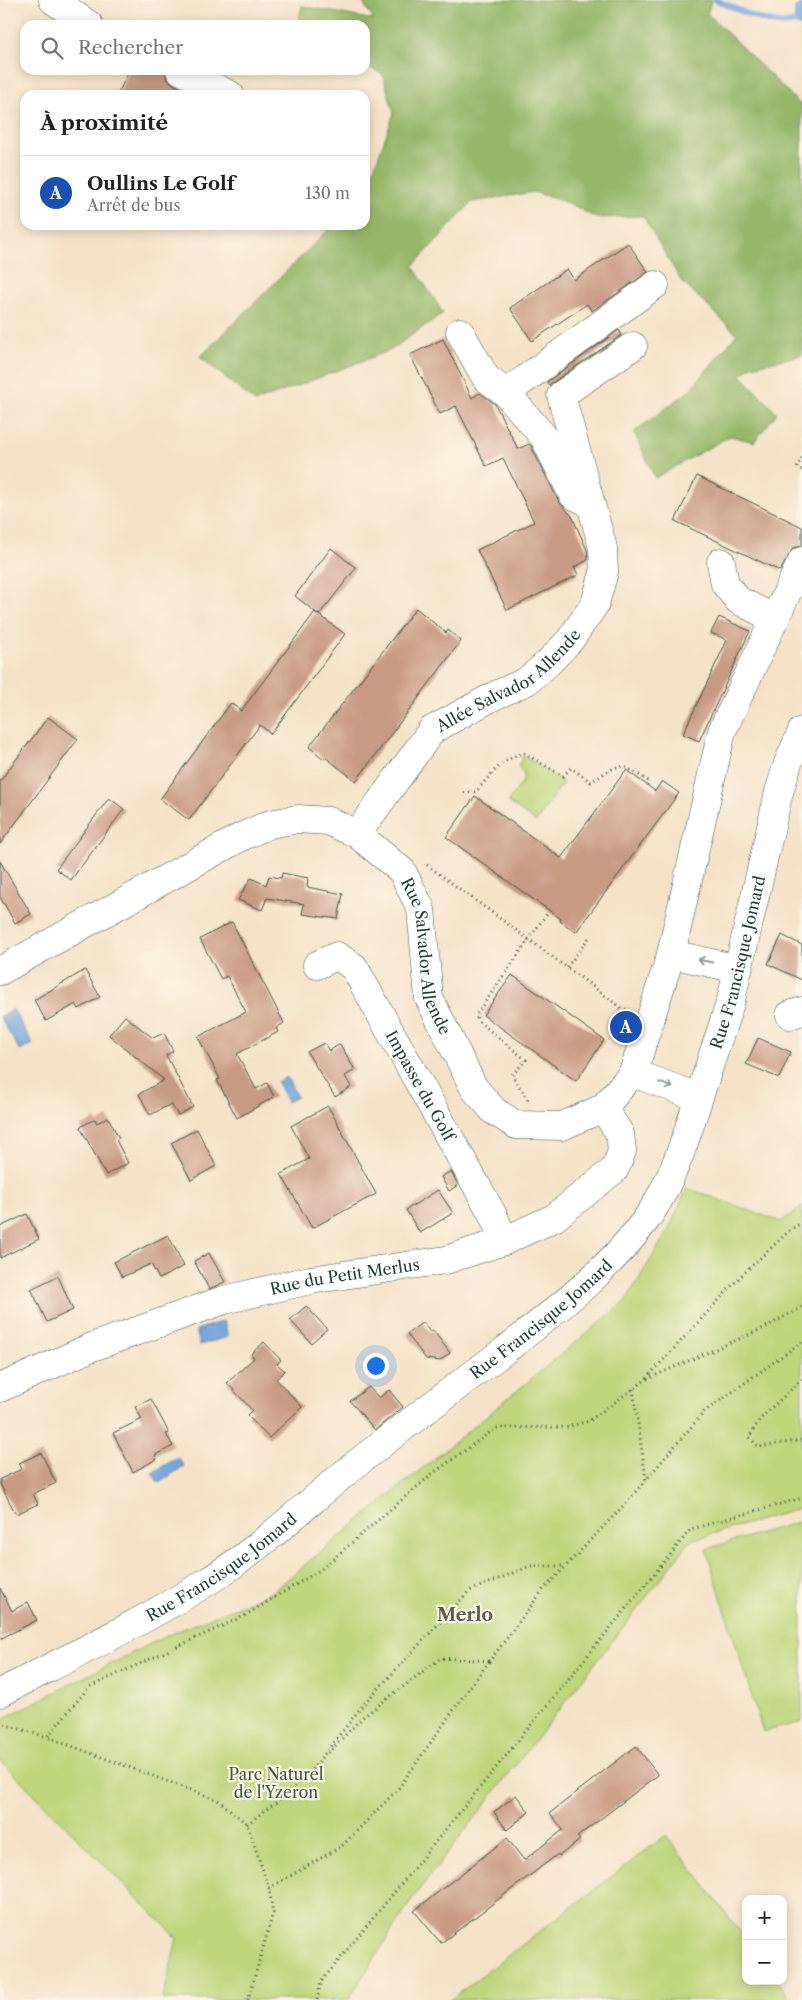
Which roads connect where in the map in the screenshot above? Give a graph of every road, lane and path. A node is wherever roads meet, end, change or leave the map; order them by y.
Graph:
1 (53, 0) edge
2 (82, 20) edge
3 (190, 75) edge
4 (220, 90) edge
5 (656, 285) dead end
6 (460, 332) dead end
7 (633, 346) dead end
8 (506, 393) junction
9 (802, 458) edge
10 (802, 470) edge
11 (591, 504) junction
12 (802, 561) edge
13 (721, 562) dead end
14 (775, 619) junction
15 (802, 731) edge
16 (650, 782) dead end
17 (464, 792) dead end
18 (357, 834) junction
19 (436, 872) dead end
20 (548, 912) dead end
21 (590, 935) dead end
22 (530, 939) junction
23 (671, 954) junction
24 (317, 965) dead end
25 (567, 967) junction
26 (738, 968) junction
27 (0, 971) edge
28 (626, 1009) dead end
29 (632, 1073) junction
30 (698, 1097) junction
31 (603, 1108) junction
32 (544, 1126) junction
33 (802, 1222) edge
34 (504, 1241) junction
35 (802, 1307) edge
36 (802, 1342) edge
37 (802, 1379) edge
38 (644, 1381) junction
39 (0, 1388) edge
40 (633, 1389) junction
41 (802, 1440) edge
42 (646, 1479) junction
43 (802, 1498) edge
44 (566, 1566) junction
45 (490, 1661) junction
46 (0, 1693) edge
47 (0, 1723) edge
48 (47, 1737) junction
49 (316, 1766) junction
50 (248, 1824) junction
51 (269, 1888) junction
52 (248, 2000) edge
53 (316, 2000) edge

1 - 2 street
3 - 4 street
5 - 8 street
6 - 8 street
7 - 11 street, Allée Salvador Allende
8 - 11 street
9 - 10 path
11 - 18 street, Allée Salvador Allende
12 - 14 street, Rue Salvador Allende
13 - 14 street
14 - 23 street, Rue Salvador Allende
15 - 26 street, Rue Francisque Jomard
16 - 17 path
18 - 27 street, Rue Salvador Allende
18 - 32 street, Rue Salvador Allende
19 - 22 path
20 - 22 path
21 - 25 path
22 - 25 path
22 - 32 path
26 -> 23 street
23 - 29 street, Rue Salvador Allende
24 - 34 street, Impasse du Golf
25 - 28 path
26 - 30 street, Rue Francisque Jomard
29 -> 30 street
29 - 31 street, Rue Salvador Allende
30 - 46 street, Rue Francisque Jomard
31 - 32 street, Rue Salvador Allende
31 - 34 street, Rue du Petit Merlus
33 - 38 path
34 - 39 street, Rue du Petit Merlus
35 - 38 path
36 - 42 path
37 - 41 path
38 - 40 path
40 - 42 path
40 - 48 path
42 - 44 path
43 - 53 path
44 - 45 path
44 - 49 path
45 - 49 path
45 - 51 path
47 - 48 path
48 - 50 path
49 - 50 path
50 - 51 path
51 - 52 path

